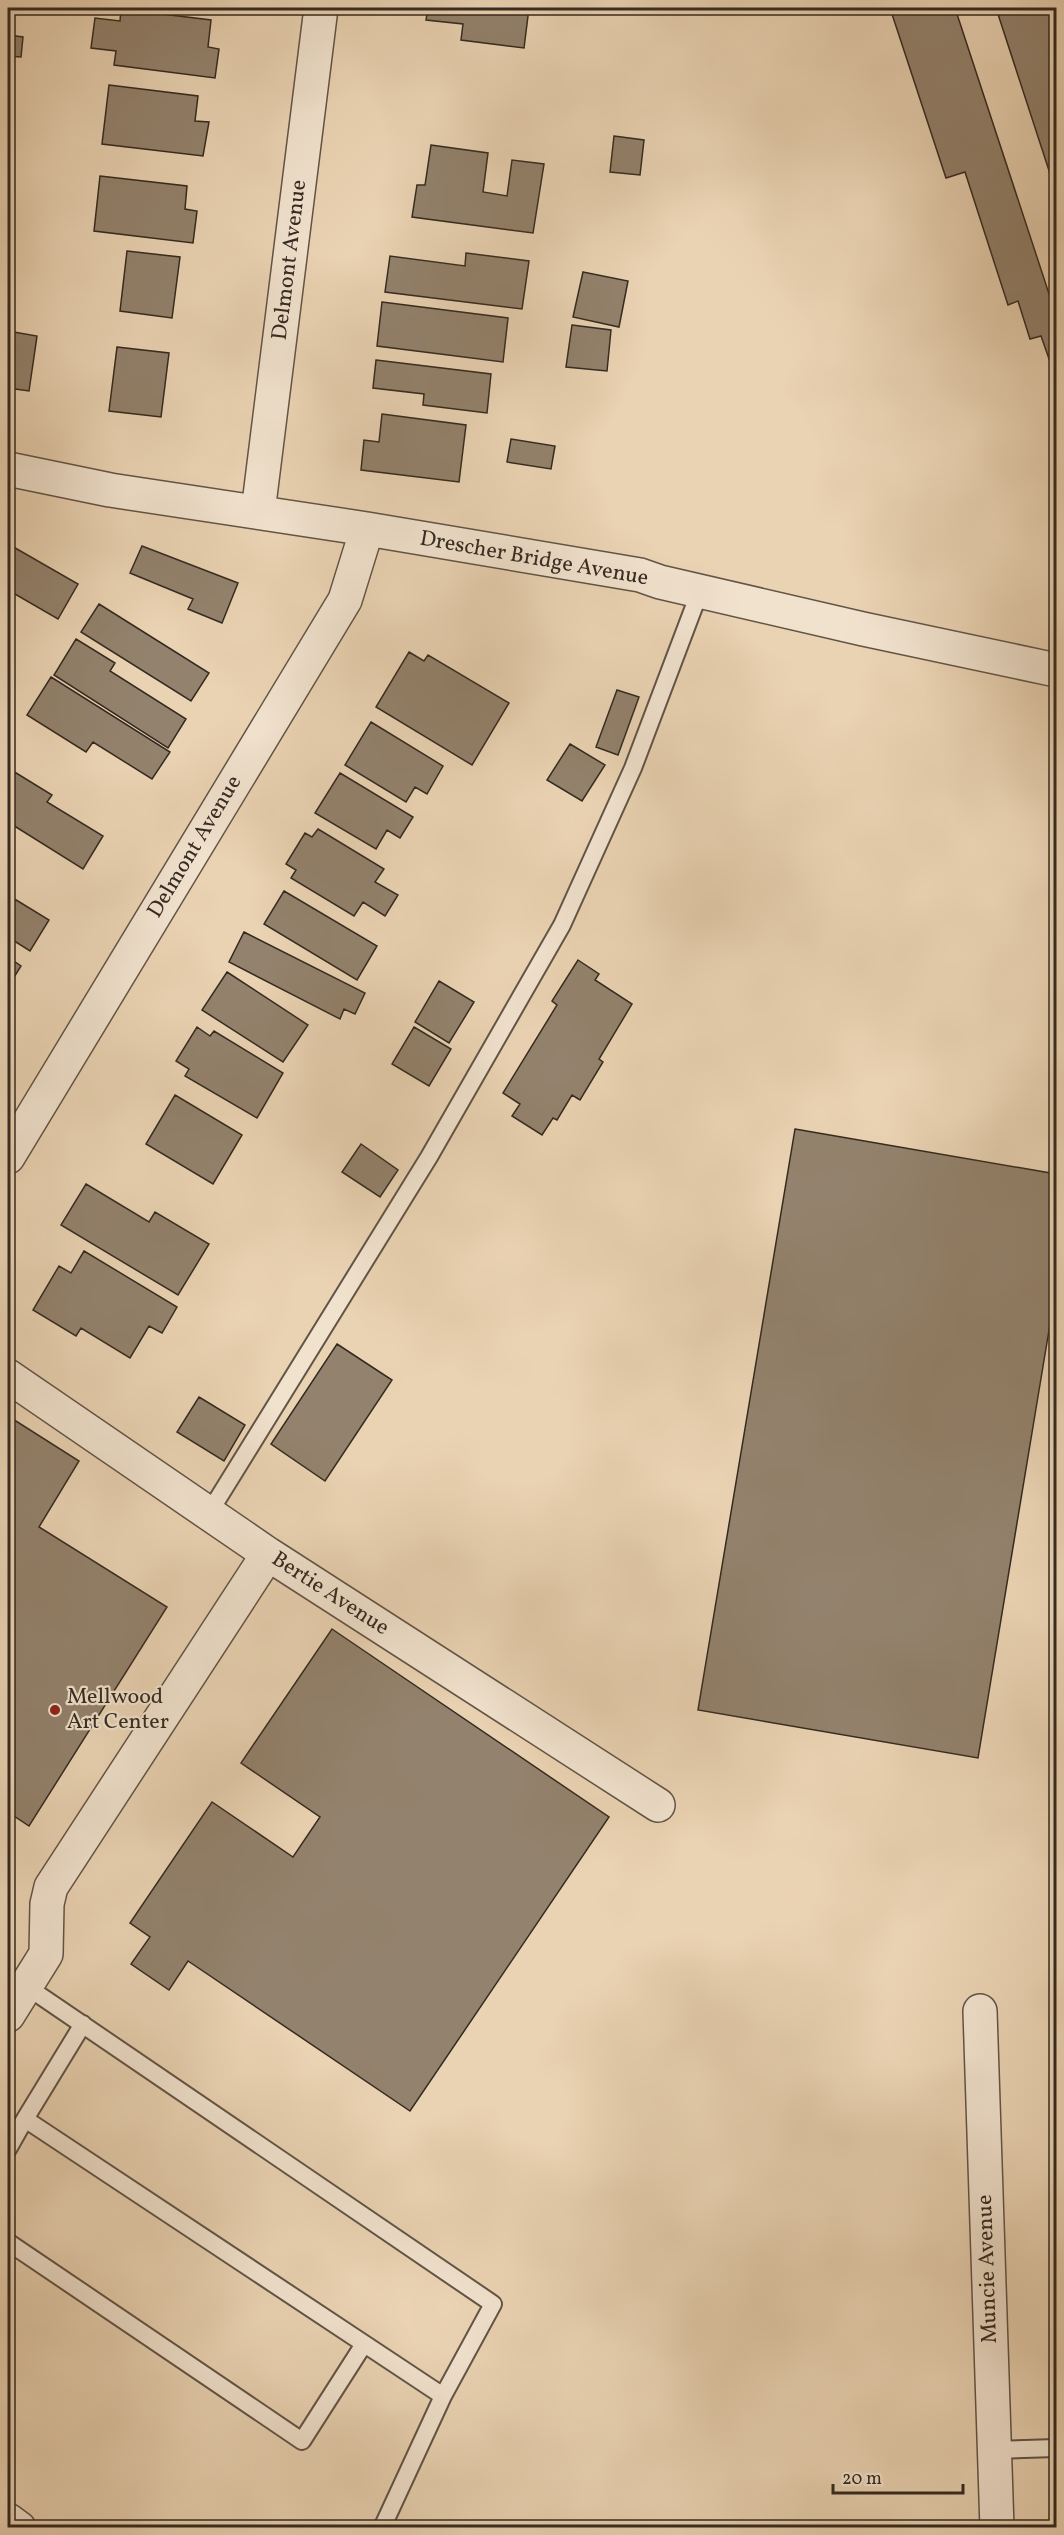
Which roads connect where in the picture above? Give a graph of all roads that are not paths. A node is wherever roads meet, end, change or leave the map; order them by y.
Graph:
1 (321, 8) edge
2 (8, 469) edge
3 (258, 512) junction
4 (367, 529) junction
5 (700, 591) junction
6 (1056, 670) edge
7 (8, 1157) edge
8 (8, 1376) edge
9 (209, 1513) junction
10 (268, 1554) junction
11 (658, 1804) dead end
12 (26, 1986) junction
13 (980, 2011) dead end
14 (8, 2015) edge
15 (82, 2024) junction
16 (25, 2119) junction
17 (8, 2149) edge
18 (8, 2242) edge
19 (364, 2344) junction
20 (442, 2396) junction
21 (1056, 2448) edge
22 (994, 2450) junction
23 (8, 2520) edge
24 (19, 2528) edge
25 (382, 2528) edge
26 (997, 2528) edge

1 - 3 street, Delmont Avenue
2 - 3 street, Drescher Bridge Avenue
3 - 4 street, Drescher Bridge Avenue
4 - 5 street, Drescher Bridge Avenue
4 - 7 street, Delmont Avenue
5 - 6 street, Drescher Bridge Avenue
5 - 9 lane
8 - 9 street, Bertie Avenue
9 - 10 street, Bertie Avenue
10 - 11 street, Bertie Avenue
10 - 12 street
12 - 14 street
12 - 15 lane
13 - 22 street, Muncie Avenue
15 - 16 lane
15 - 20 lane
16 - 17 lane
16 - 19 lane
18 - 19 lane
19 - 20 lane
20 - 25 lane
21 - 22 lane
22 - 26 street, Muncie Avenue
23 - 24 street

